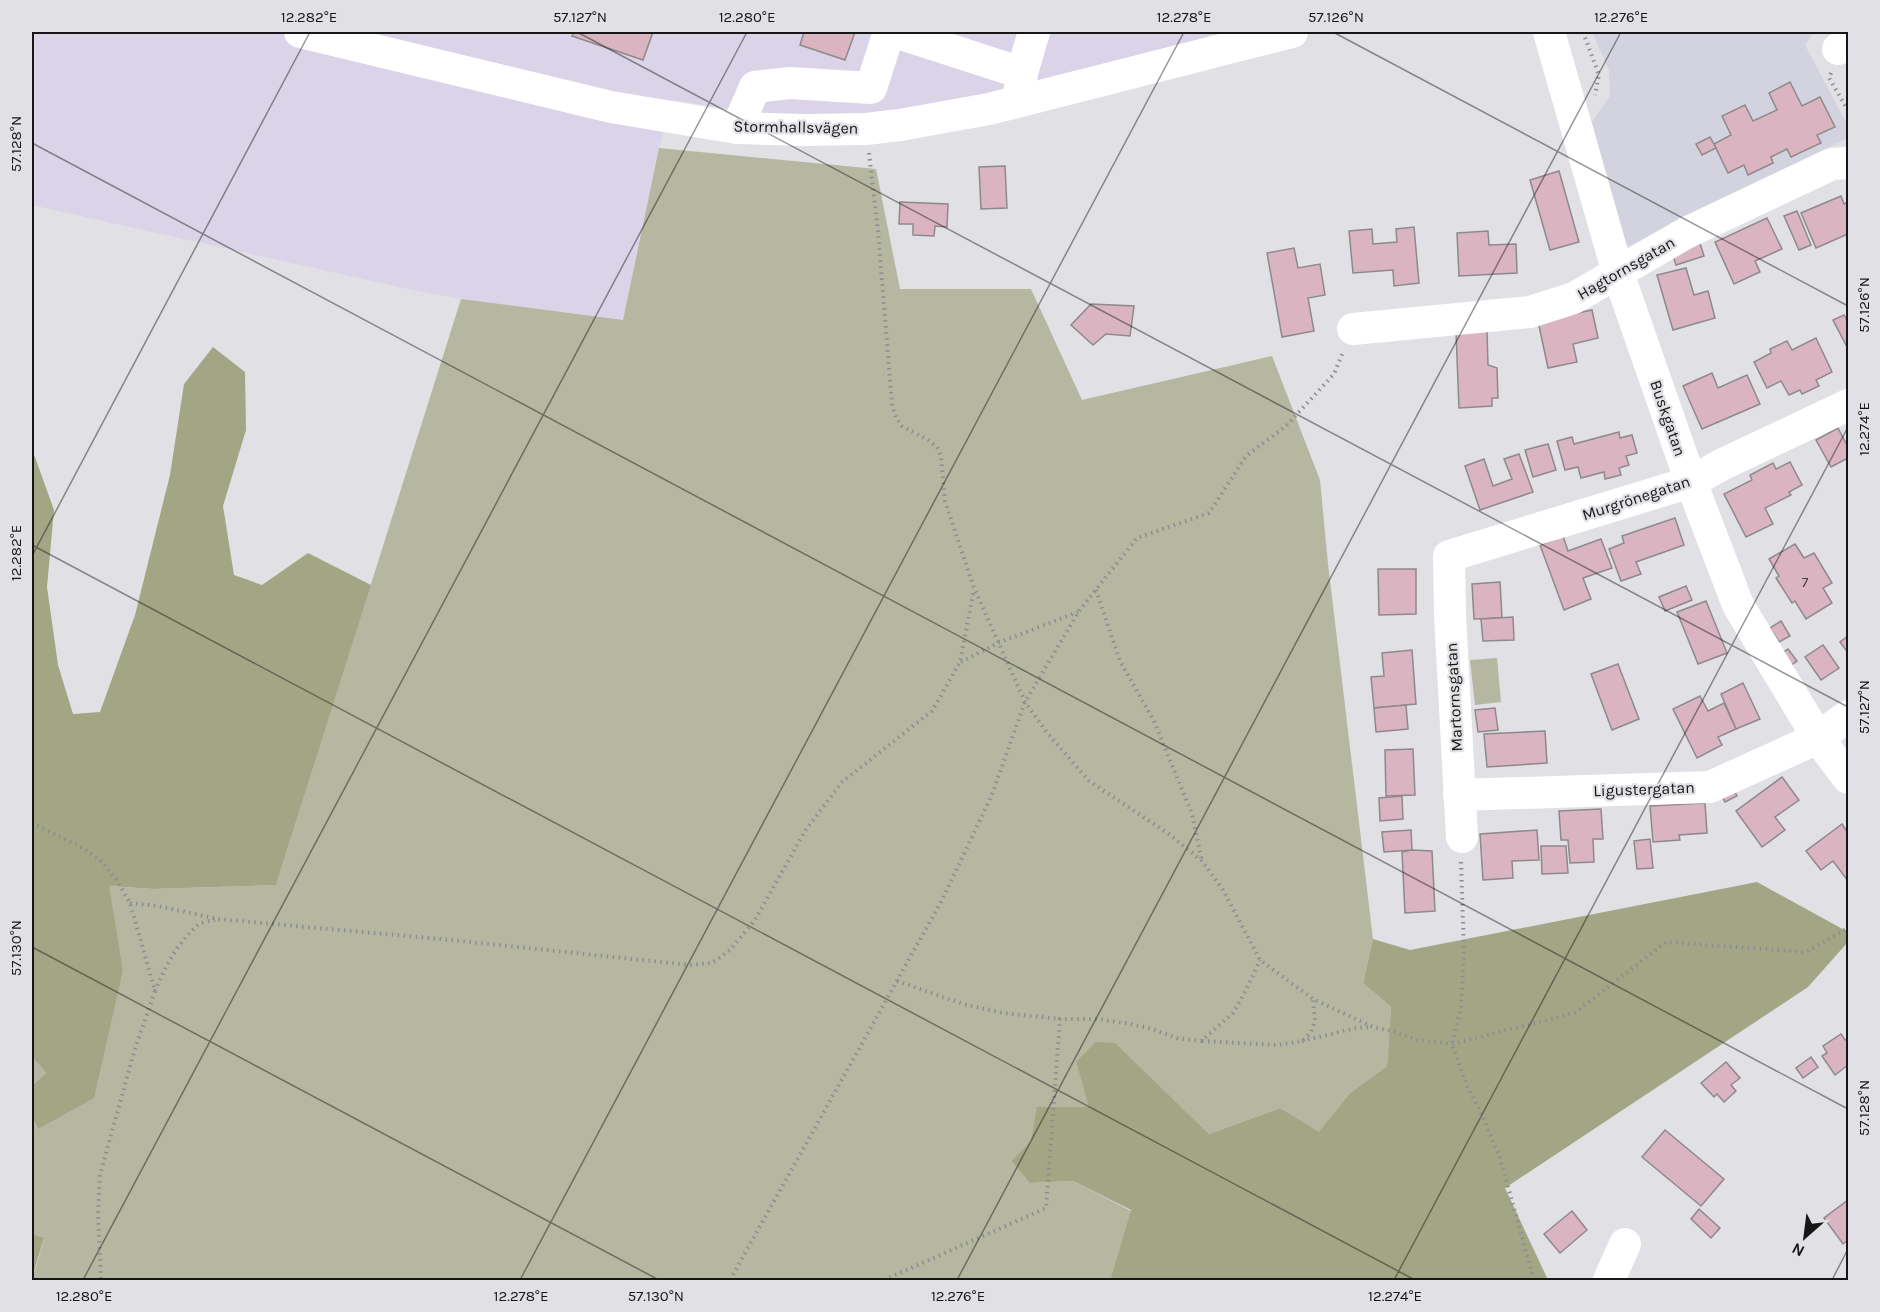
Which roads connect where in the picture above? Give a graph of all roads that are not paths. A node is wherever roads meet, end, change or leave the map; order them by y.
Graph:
1 (300, 32) edge
2 (890, 32) edge
3 (895, 32) edge
4 (1034, 32) edge
5 (1292, 32) edge
6 (1549, 32) edge
7 (373, 39) edge
8 (1020, 87) junction
9 (737, 128) junction
10 (1848, 163) edge
11 (1618, 273) junction
12 (1353, 329) road end
13 (1848, 405) edge
14 (1691, 482) junction
15 (1449, 556) joint
16 (1848, 716) edge
17 (1818, 738) junction
18 (1848, 778) edge
19 (1459, 795) junction
20 (1462, 837) road end
21 (1625, 1244) dead end
22 (1609, 1281) edge

1 - 7 street, Stormhallsvägen
2 - 9 street
3 - 8 street
4 - 8 street
5 - 8 street, Stormhallsvägen
6 - 11 street, Buskgatan
7 - 9 street, Stormhallsvägen
8 - 9 street, Stormhallsvägen
10 - 11 street, Hagtornsgatan
11 - 12 street, Hagtornsgatan
11 - 14 street, Buskgatan
13 - 14 street, Murgrönegatan
14 - 15 street, Murgrönegatan
14 - 17 street, Buskgatan
15 - 19 street, Martornsgatan
16 - 17 street, Ligustergatan
17 - 18 street, Buskgatan
17 - 19 street, Ligustergatan
19 - 20 street, Martornsgatan
21 - 22 street

